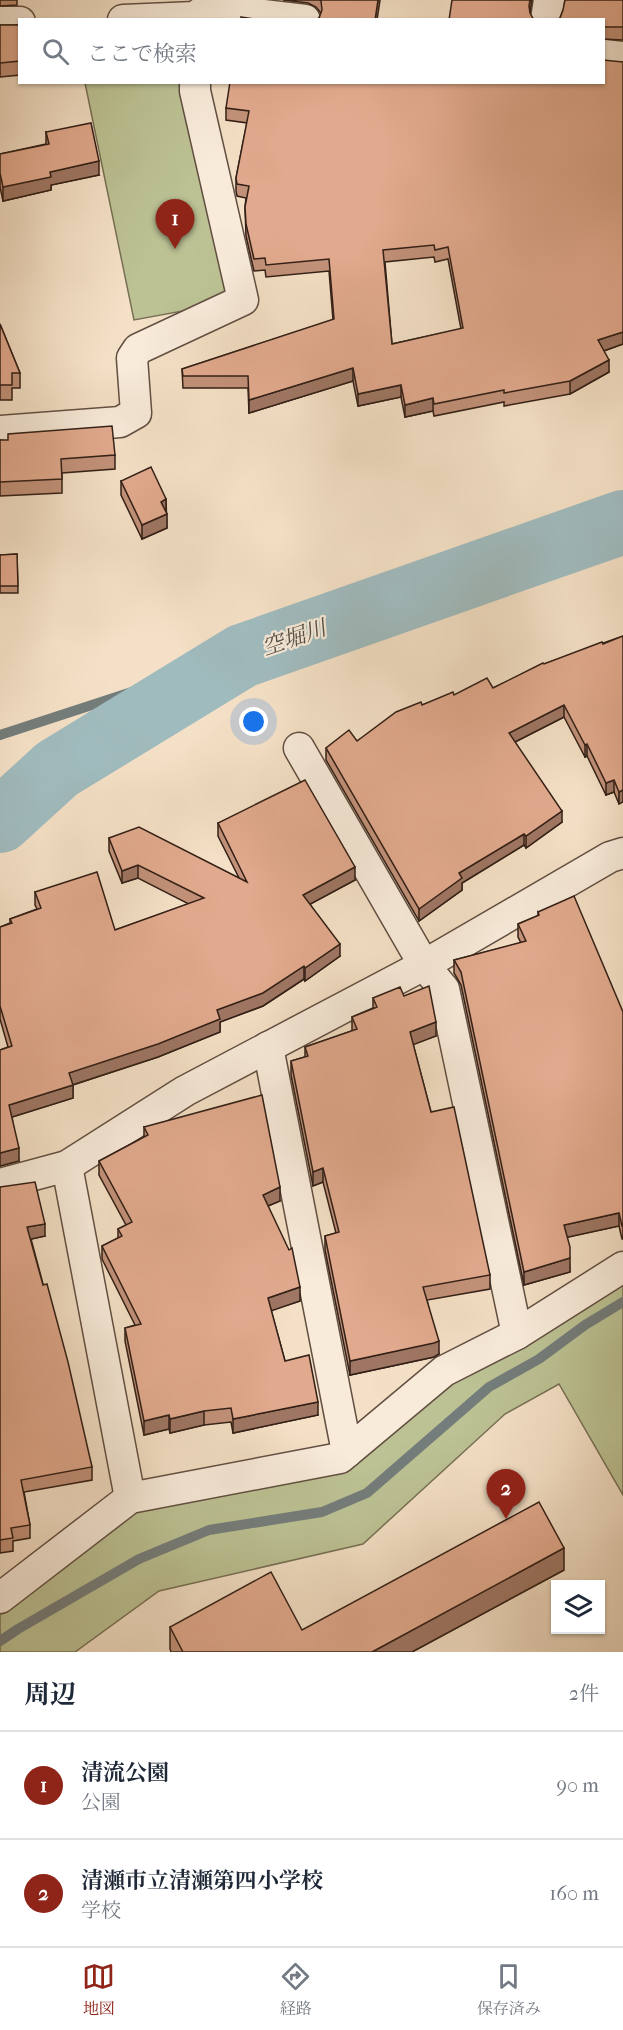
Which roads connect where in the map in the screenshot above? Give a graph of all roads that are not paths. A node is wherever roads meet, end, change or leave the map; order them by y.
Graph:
1 (549, 0) edge
2 (201, 11) edge
3 (140, 18) edge
4 (282, 18) edge
5 (546, 18) edge
6 (0, 22) edge
7 (18, 22) edge
8 (605, 55) edge
9 (623, 57) edge
10 (195, 84) edge
11 (0, 431) edge
12 (299, 748) dead end
13 (623, 854) edge
14 (424, 964) junction
15 (268, 1047) junction
16 (67, 1166) junction
17 (0, 1184) edge
18 (623, 1267) edge
19 (517, 1334) junction
20 (347, 1452) junction
21 (130, 1498) junction
22 (0, 1598) edge

1 - 5 street
2 - 3 street
2 - 4 street
6 - 7 street
8 - 9 street
10 - 11 street
12 - 14 street
13 - 14 street
14 - 15 street
14 - 19 street
15 - 16 street
15 - 20 street
16 - 17 street
16 - 21 street
18 - 19 street
19 - 20 street
20 - 21 street
21 - 22 street

